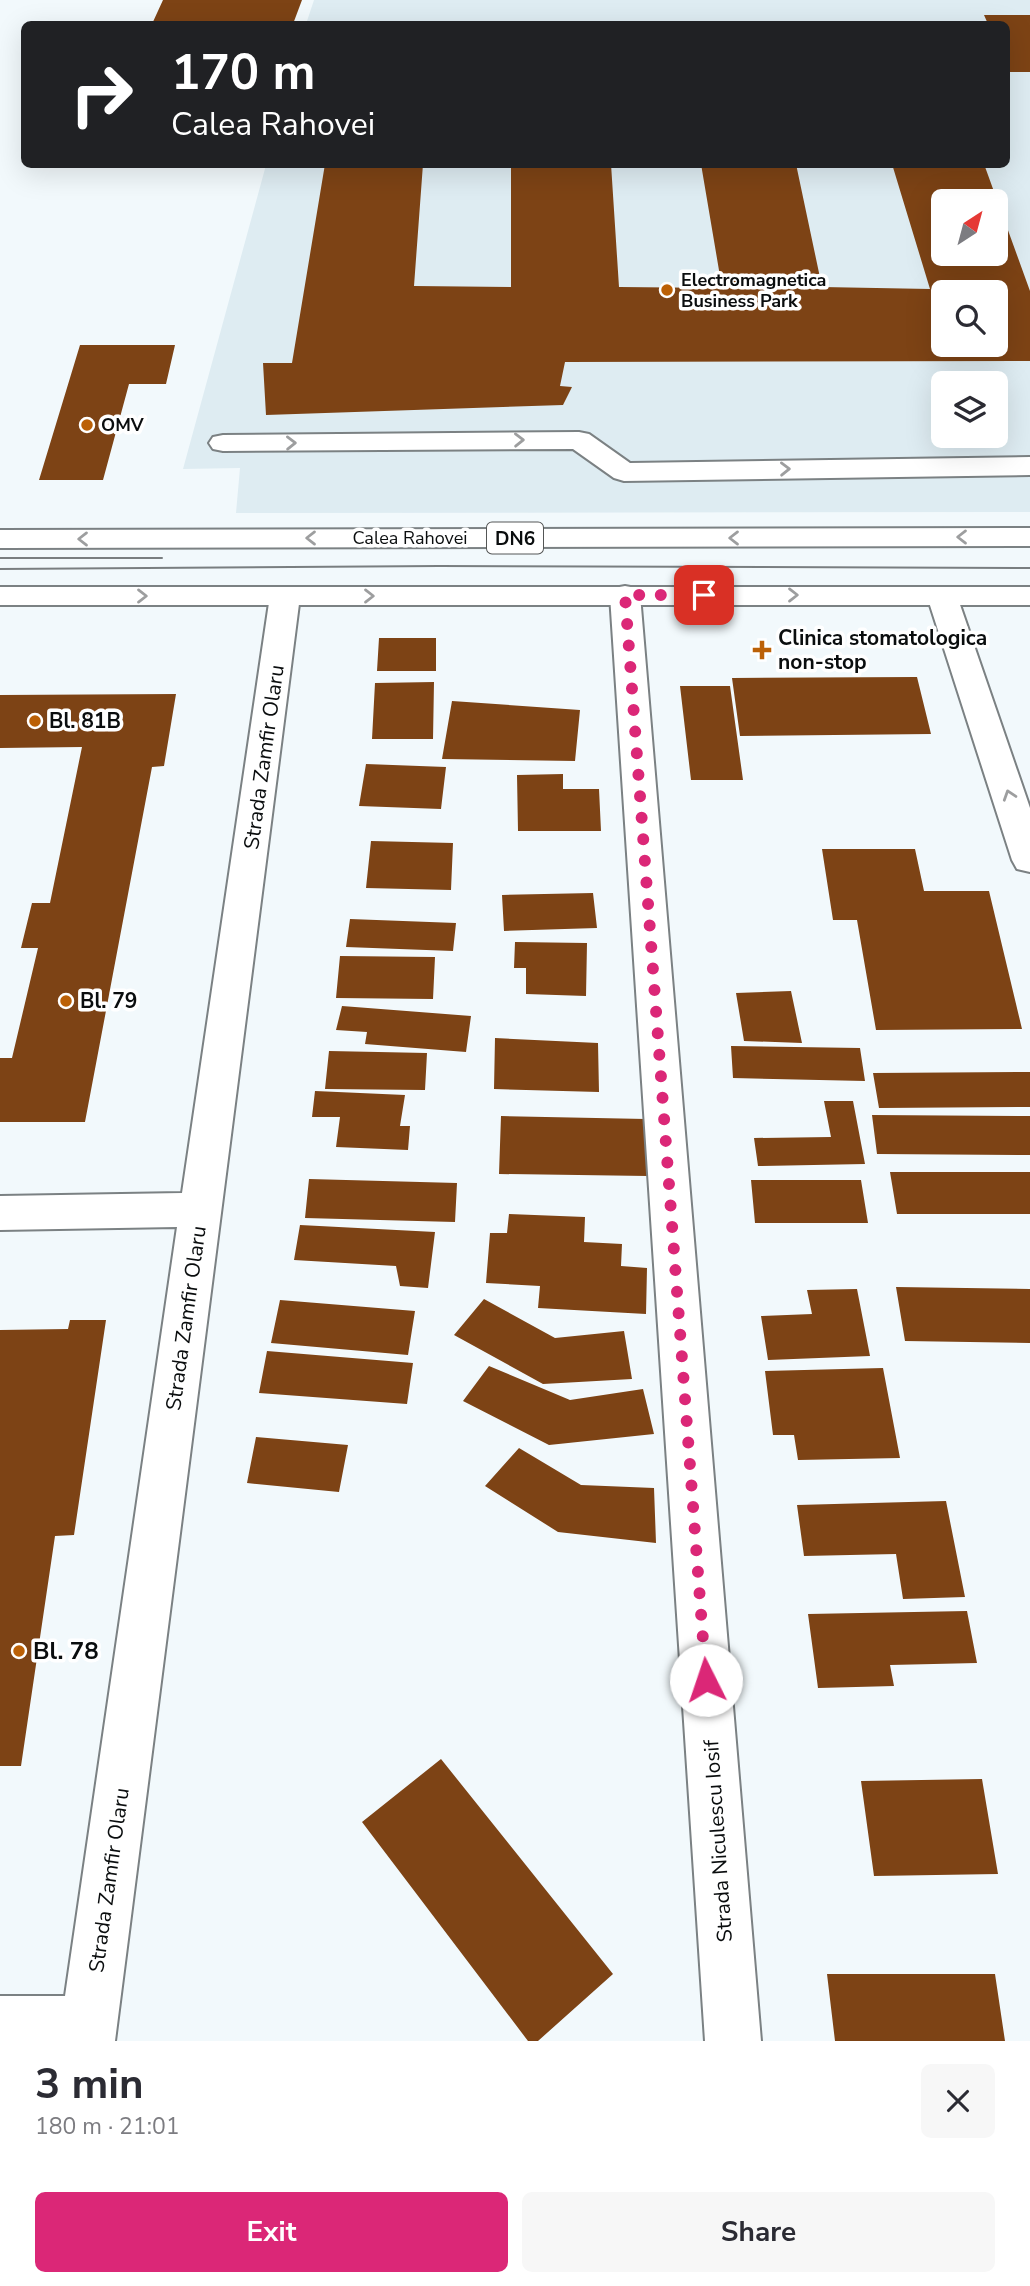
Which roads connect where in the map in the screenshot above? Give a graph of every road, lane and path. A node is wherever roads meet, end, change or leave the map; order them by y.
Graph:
1 (223, 443) dead end
2 (1030, 466) edge
3 (1030, 537) edge
4 (0, 539) edge
5 (625, 595) junction
6 (0, 596) edge
7 (285, 596) junction
8 (942, 596) junction
9 (1030, 596) edge
10 (1030, 860) edge
11 (201, 1210) junction
12 (0, 1213) edge
13 (0, 2024) edge
14 (89, 2032) edge
15 (733, 2041) edge

1 -> 2 street
3 -> 4 street, Calea Rahovei / DN6
7 -> 5 street
5 -> 8 street
5 - 15 street, Strada Niculescu Iosif
6 -> 7 street
7 - 11 street, Strada Zamfir Olaru
8 - 9 street
10 -> 8 street
11 - 12 street
11 - 14 street, Strada Zamfir Olaru
13 - 14 street

